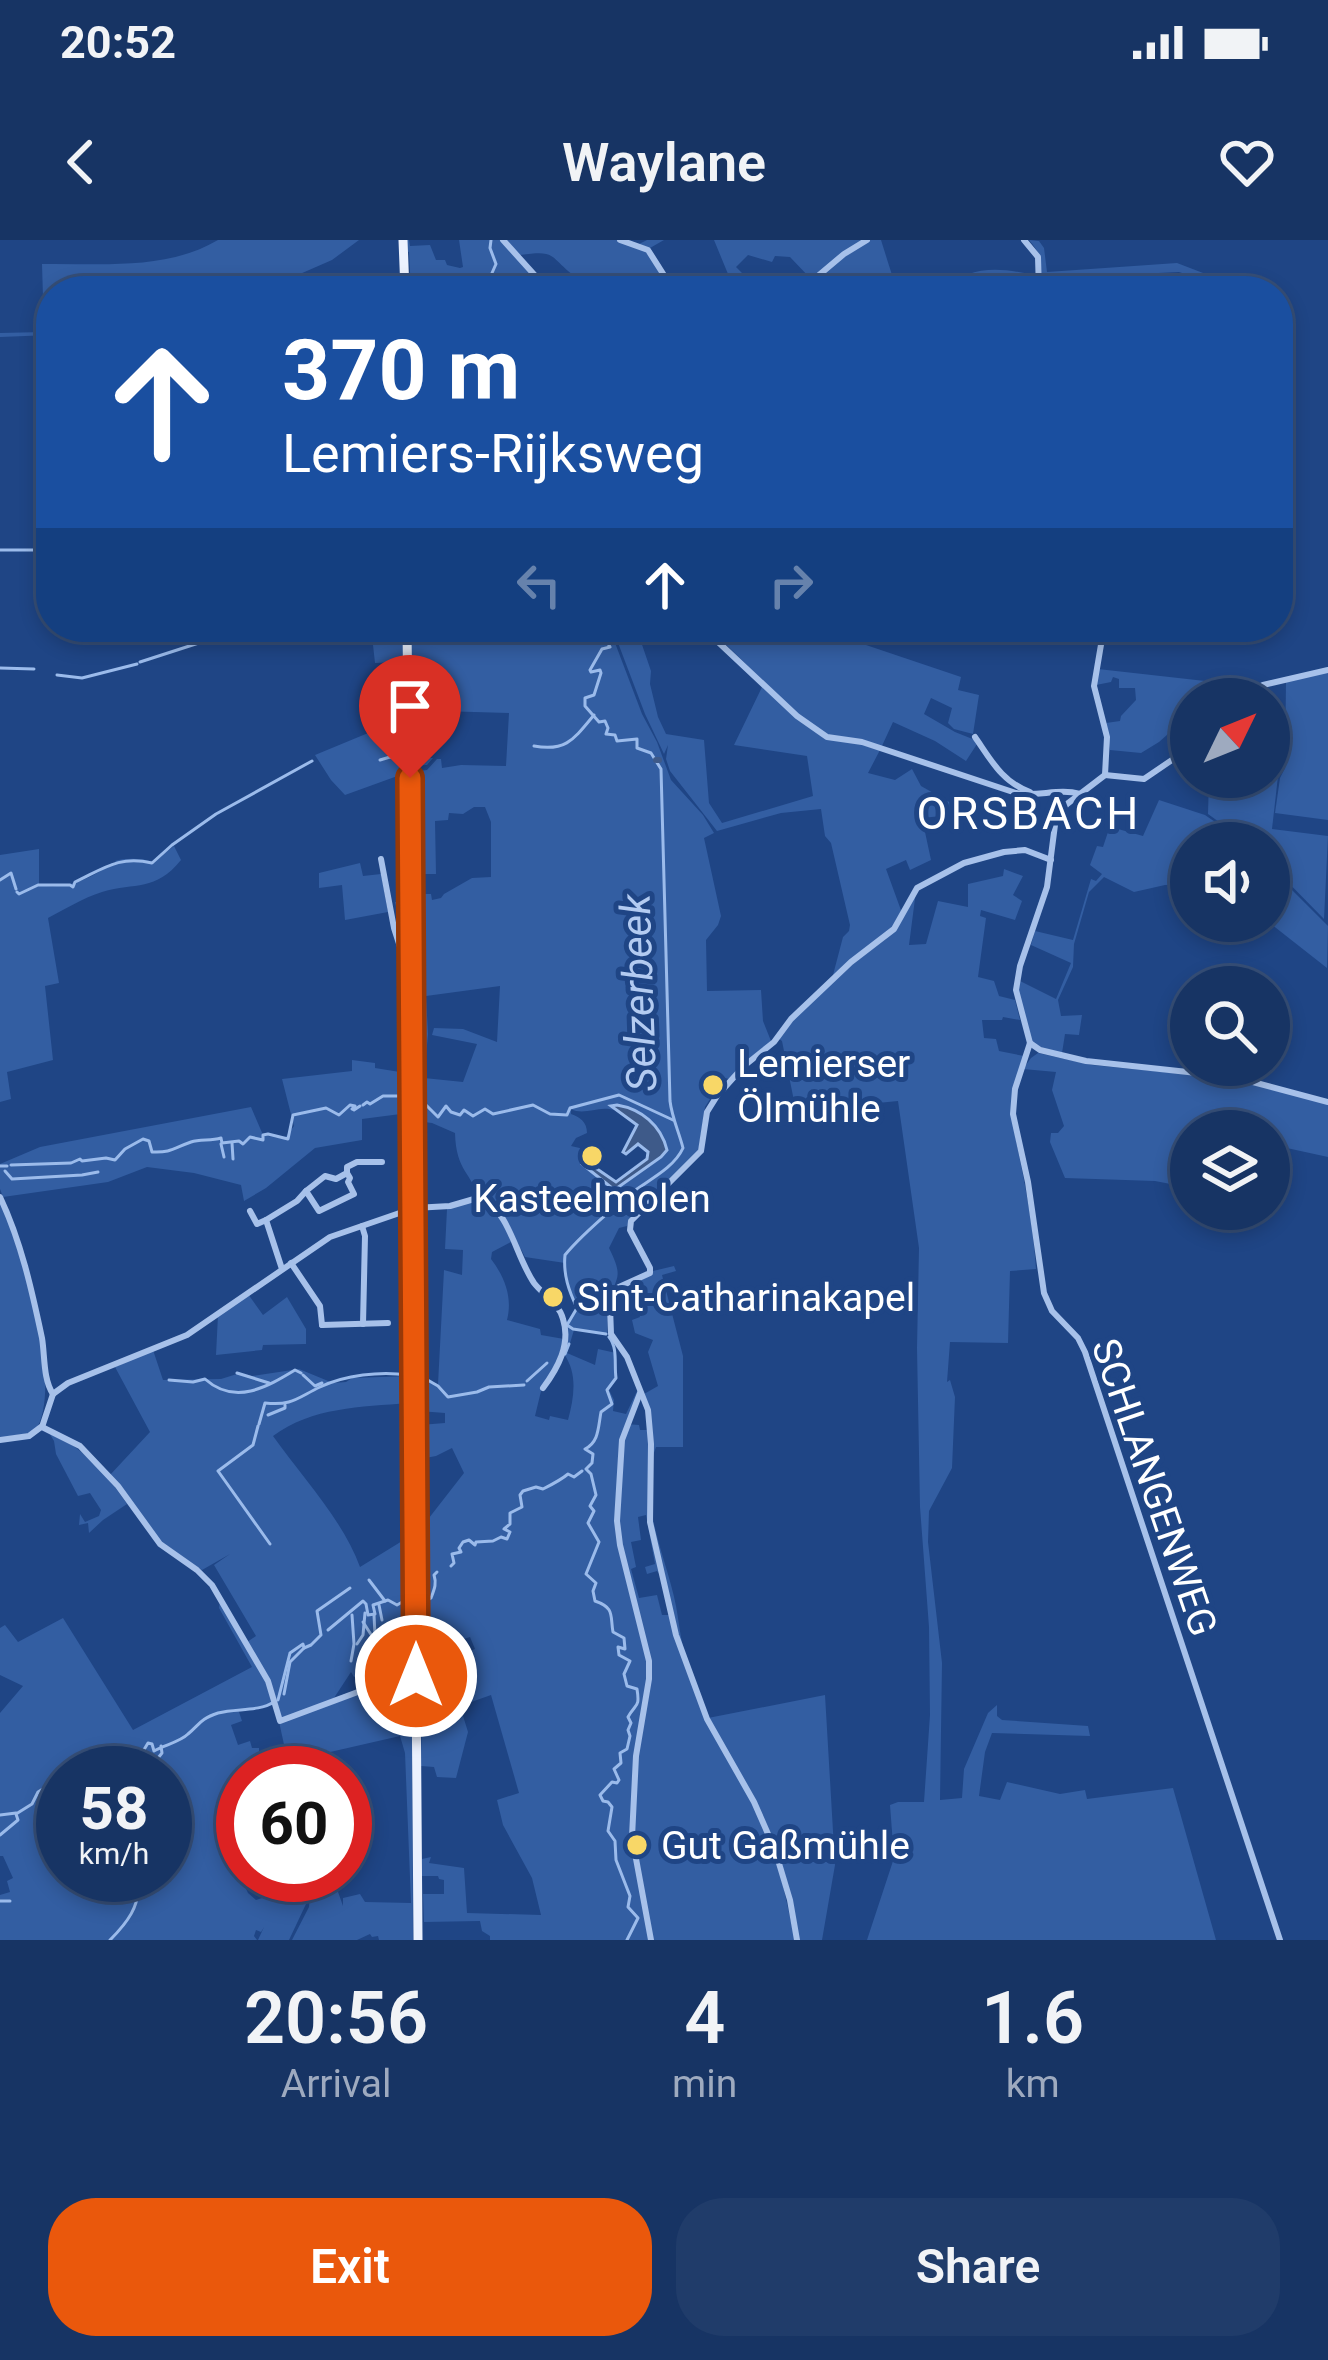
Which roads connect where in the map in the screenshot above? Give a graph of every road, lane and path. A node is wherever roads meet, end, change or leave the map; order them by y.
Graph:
1 (403, 240) edge
2 (503, 240) edge
3 (620, 240) edge
4 (867, 240) edge
5 (1024, 240) edge
6 (404, 276) edge
7 (535, 276) edge
8 (664, 276) edge
9 (818, 276) edge
10 (1039, 276) edge
11 (407, 642) edge
12 (718, 642) edge
13 (1101, 642) edge
14 (1328, 670) edge
15 (1290, 679) edge
16 (975, 736) dead end
17 (1170, 762) edge
18 (1106, 775) junction
19 (1032, 794) junction
20 (1080, 794) junction
21 (381, 860) dead end
22 (1051, 860) junction
23 (410, 959) junction
24 (1032, 1048) junction
25 (1328, 1102) edge
26 (382, 1162) dead end
27 (346, 1173) junction
28 (306, 1191) junction
29 (0, 1197) edge
30 (412, 1209) junction
31 (250, 1211) dead end
32 (266, 1220) junction
33 (362, 1225) junction
34 (291, 1263) junction
35 (281, 1269) junction
36 (363, 1324) junction
37 (388, 1324) dead end
38 (543, 1388) dead end
39 (640, 1393) junction
40 (53, 1394) junction
41 (42, 1427) junction
42 (0, 1439) edge
43 (416, 1676) junction
44 (418, 1940) edge
45 (651, 1940) edge
46 (797, 1940) edge
47 (1280, 1940) edge

1 - 6 main road
2 - 7 street
3 - 8 street
4 - 9 street
5 - 10 street
11 - 23 main road
12 - 19 street
13 - 18 street
14 - 15 street
16 - 19 street
17 - 18 street
18 - 20 street
19 - 20 street
20 - 22 street
21 - 23 street
22 - 24 street
22 - 39 street
23 - 30 main road
24 - 25 street
24 - 47 street, SCHLANGENWEG
26 - 27 street
27 - 28 street
27 - 28 street
28 - 32 street
29 - 40 street
30 - 33 street
30 - 38 street
30 - 43 main road
31 - 32 street
32 - 35 street
33 - 34 street
33 - 36 street
34 - 35 street
34 - 36 street
35 - 40 street
36 - 37 street
39 - 45 street
39 - 46 street
40 - 41 street
41 - 42 street
41 - 43 street
43 - 44 main road

